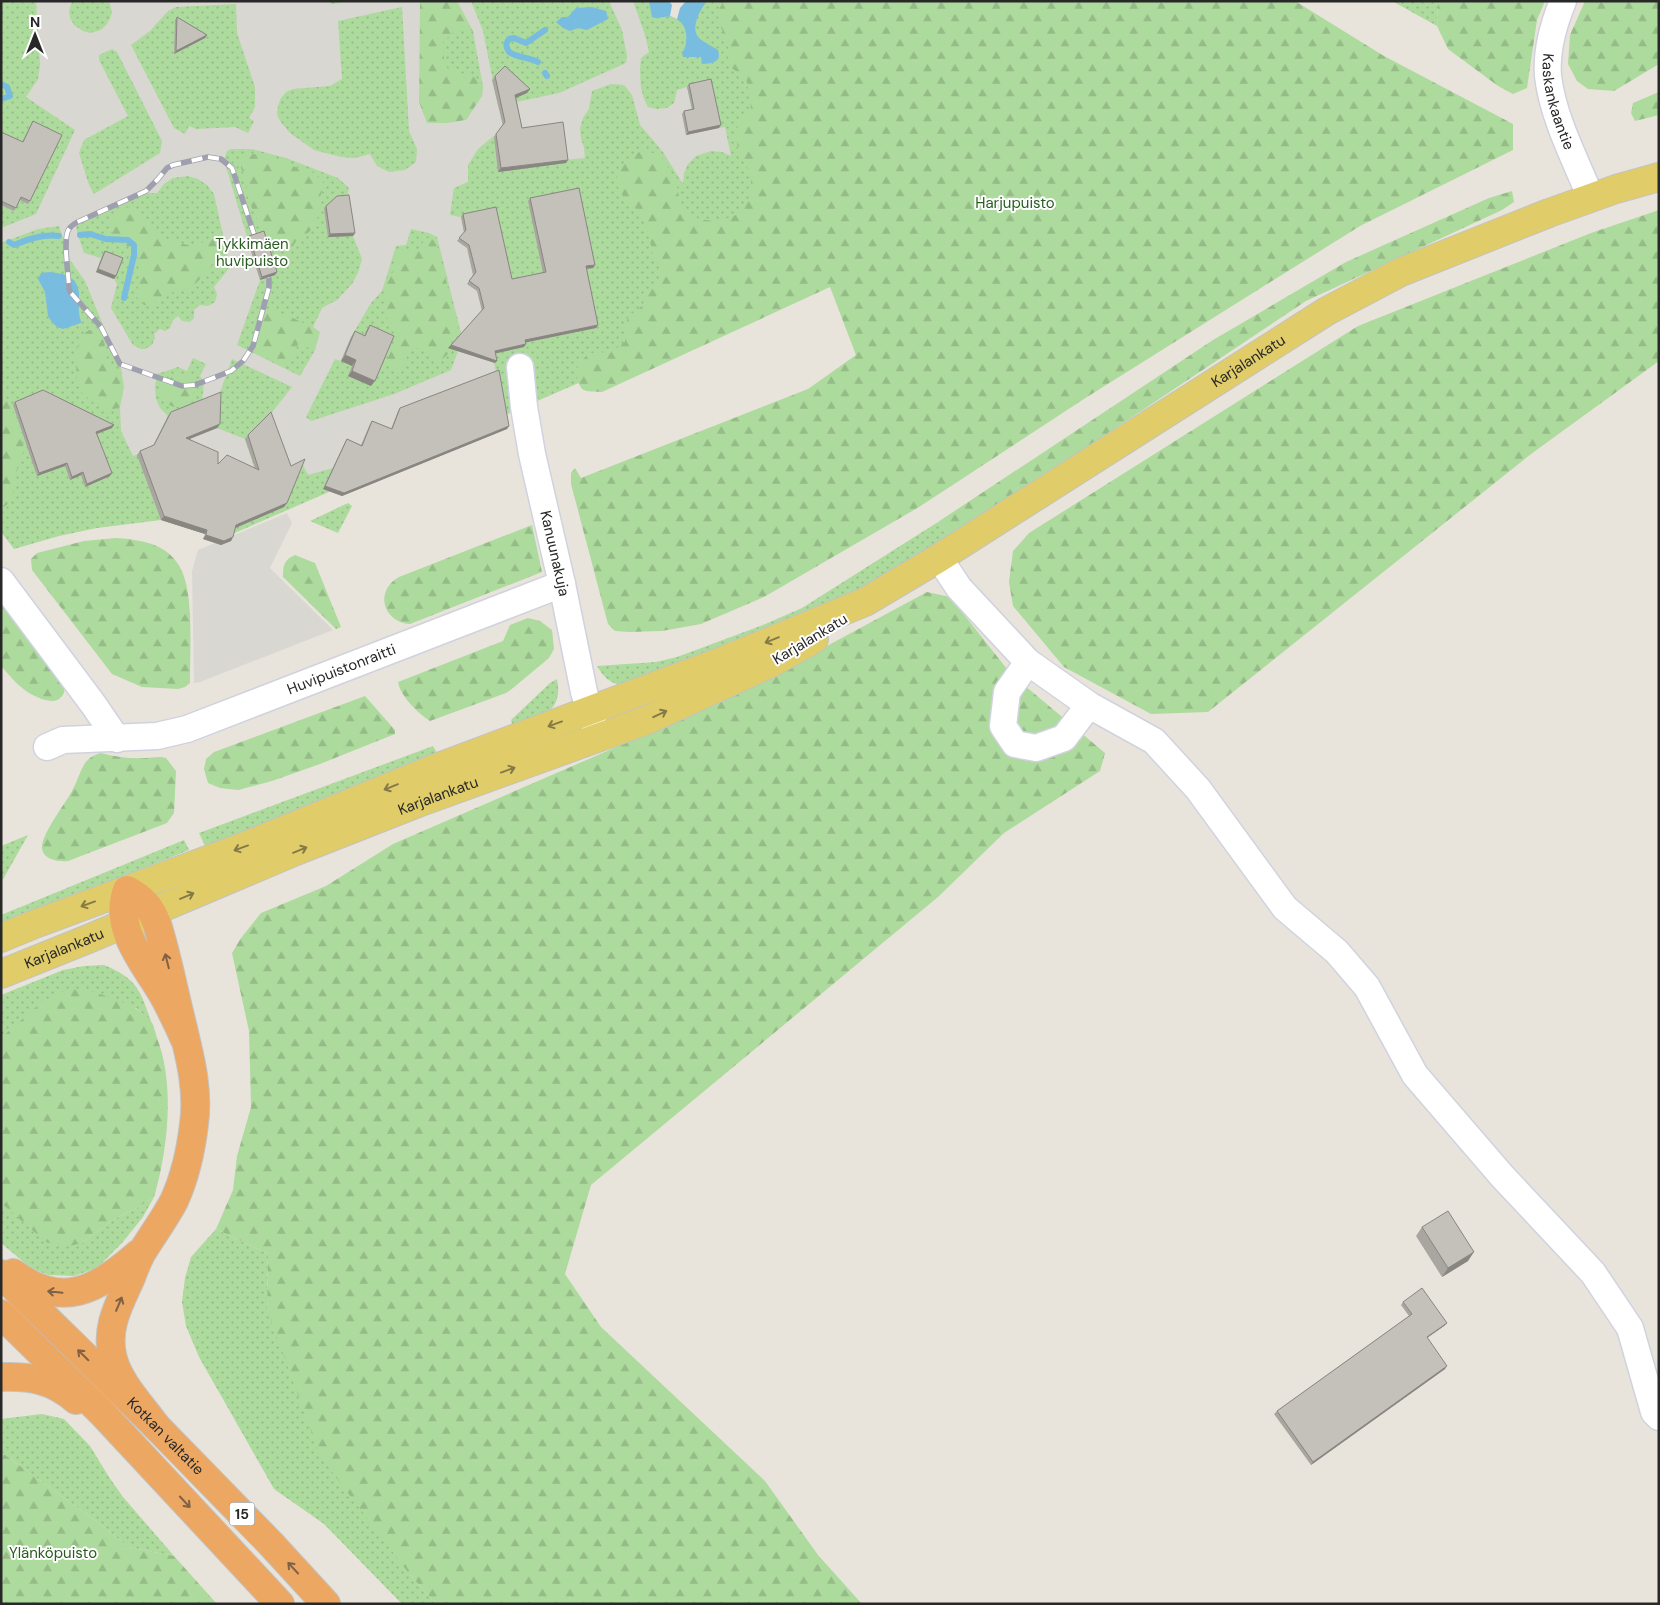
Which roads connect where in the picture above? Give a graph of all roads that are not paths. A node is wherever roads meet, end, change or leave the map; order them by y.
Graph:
1 (1563, 1) edge
2 (1659, 177) edge
3 (1591, 198) junction
4 (520, 367) dead end
5 (939, 558) junction
6 (1, 581) edge
7 (562, 584) junction
8 (865, 602) junction
9 (1028, 662) junction
10 (1089, 705) junction
11 (588, 712) junction
12 (598, 738) junction
13 (117, 739) junction
14 (47, 747) dead end
15 (128, 890) junction
16 (152, 911) junction
17 (125, 923) junction
18 (1, 938) edge
19 (1, 974) edge
20 (186, 1042) junction
21 (143, 1250) junction
22 (1, 1264) edge
23 (1, 1274) edge
24 (1, 1314) edge
25 (1, 1377) edge
26 (1659, 1417) edge
27 (156, 1426) junction
28 (152, 1466) junction
29 (280, 1604) edge
30 (326, 1604) edge

1 - 3 street, Kaskankaantie
2 - 3 main road, Karjalankatu
3 - 5 main road, Karjalankatu
4 - 7 street, Kanuunakuja
5 - 8 main road, Karjalankatu
5 - 9 street
6 - 13 street
7 - 11 street, Kanuunakuja
7 - 13 street, Huvipuistonraitti
8 -> 11 main road, Karjalankatu
12 -> 8 main road, Karjalankatu
9 - 10 street
9 - 10 street
10 - 26 street
11 - 12 street, Kanuunakuja
11 -> 15 main road, Karjalankatu
16 -> 12 main road, Karjalankatu
13 - 14 street, Huvipuistonraitti
15 - 16 highway
15 - 17 highway
15 -> 18 main road, Karjalankatu
16 - 17 main road, Karjalankatu
20 -> 16 highway
17 - 19 main road, Karjalankatu
17 - 20 highway
20 - 21 highway
21 -> 22 highway
27 -> 21 highway
27 -> 23 highway, Kotkan valtatie / 15
24 - 28 highway, Kotkan valtatie / 15
25 - 28 highway
30 -> 27 highway, Kotkan valtatie / 15
28 -> 29 highway, Kotkan valtatie / 15

